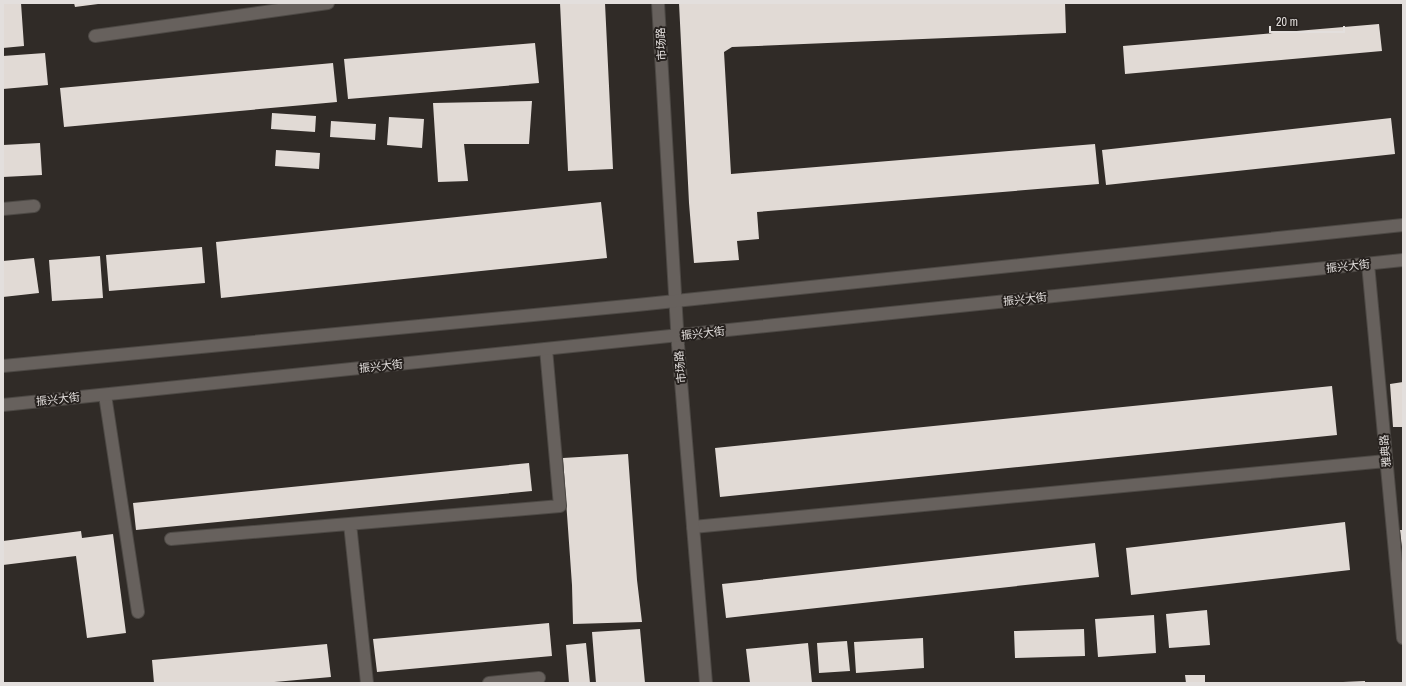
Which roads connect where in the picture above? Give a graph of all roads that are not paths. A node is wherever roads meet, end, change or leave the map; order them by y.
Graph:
1 (328, 3) edge
2 (658, 3) edge
3 (95, 36) dead end
4 (34, 206) dead end
5 (3, 209) edge
6 (1403, 225) edge
7 (1403, 260) edge
8 (1368, 264) junction
9 (676, 301) junction
10 (678, 336) junction
11 (546, 349) junction
12 (3, 366) edge
13 (105, 394) junction
14 (3, 405) edge
15 (1386, 461) junction
16 (350, 524) junction
17 (693, 527) junction
18 (171, 539) dead end
19 (138, 612) dead end
20 (1403, 638) edge
21 (539, 678) dead end
22 (367, 683) edge
23 (489, 683) edge
24 (706, 683) edge

1 - 3 street
2 - 9 street, 市场路
4 - 5 street
6 - 9 street
7 - 8 street, 振兴大街
8 - 10 street, 振兴大街
8 - 15 street, 雅典路
9 - 10 street, 市场路
9 - 12 street
10 - 11 street, 振兴大街
10 - 17 street, 市场路
11 - 13 street, 振兴大街
11 - 16 street
13 - 14 street, 振兴大街
13 - 19 street
15 - 17 street
15 - 20 street, 雅典路
16 - 18 street
16 - 22 street
17 - 24 street, 市场路
21 - 23 street

